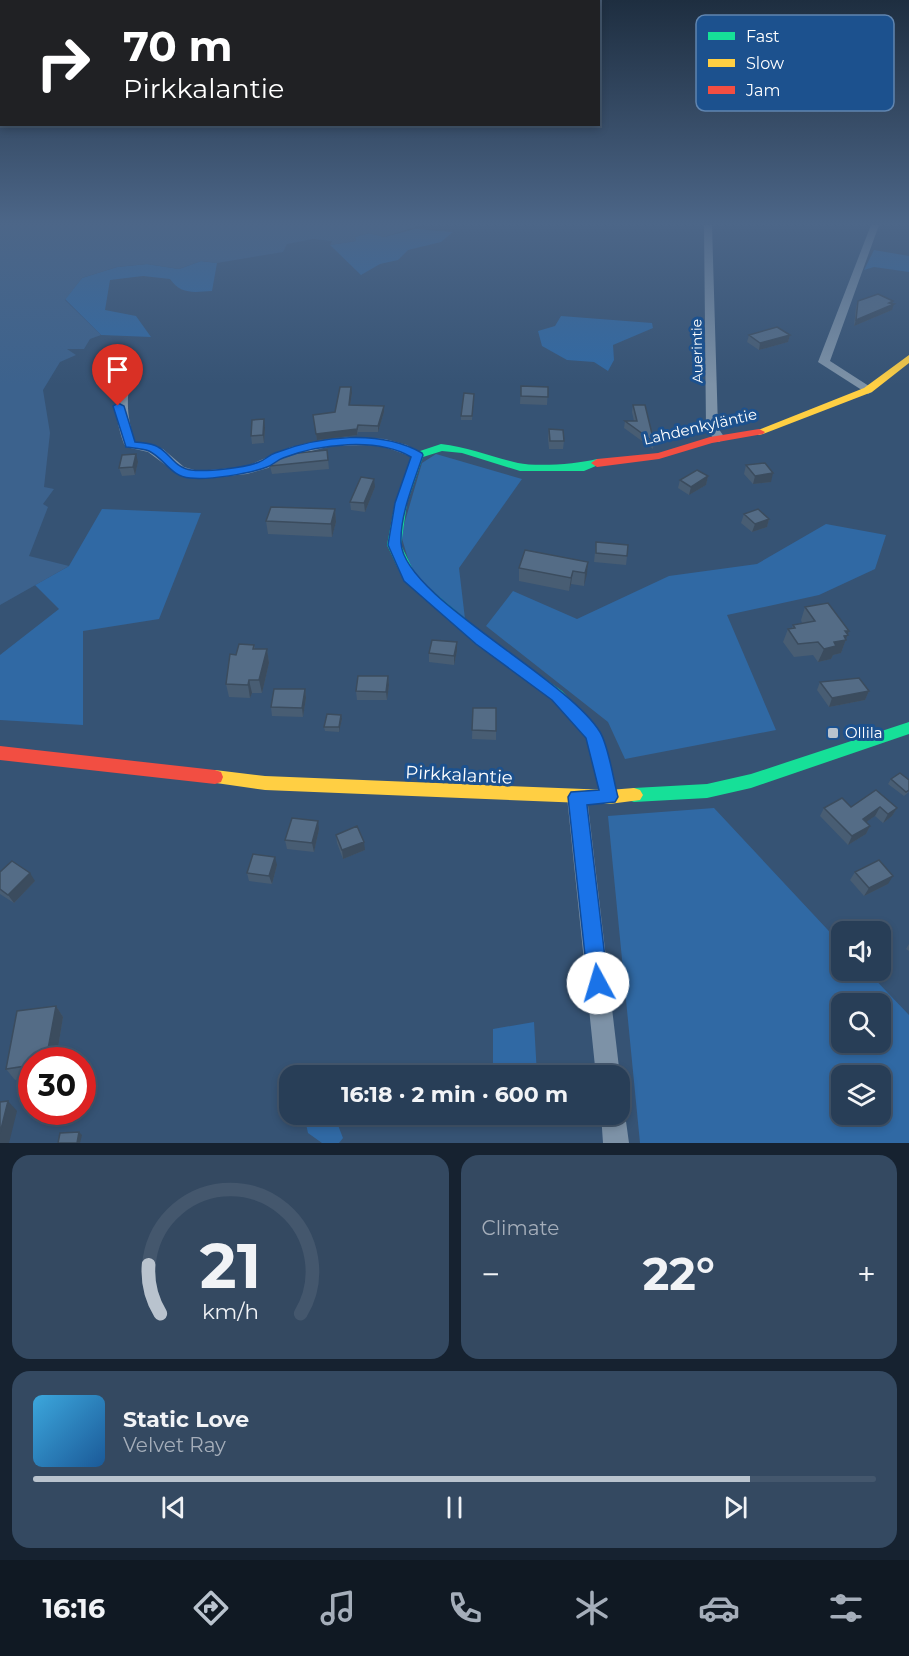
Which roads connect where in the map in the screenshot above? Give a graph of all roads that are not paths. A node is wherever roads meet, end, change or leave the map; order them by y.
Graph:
1 (709, 278) edge
2 (856, 278) edge
3 (909, 358) edge
4 (129, 367) dead end
5 (868, 390) junction
6 (719, 438) junction
7 (418, 455) junction
8 (909, 728) edge
9 (0, 753) edge
10 (577, 797) junction
11 (609, 797) junction
12 (607, 1065) edge
13 (614, 1125) edge
14 (616, 1143) edge

1 - 6 street, Auerintie
2 - 5 street
3 - 5 street, Lahdenkyläntie
4 - 7 street
5 - 6 street, Lahdenkyläntie
6 - 7 street, Lahdenkyläntie
7 - 11 street
8 - 11 street, Pirkkalantie
9 - 10 street, Pirkkalantie
10 - 11 street, Pirkkalantie
10 - 12 street
13 - 14 street

